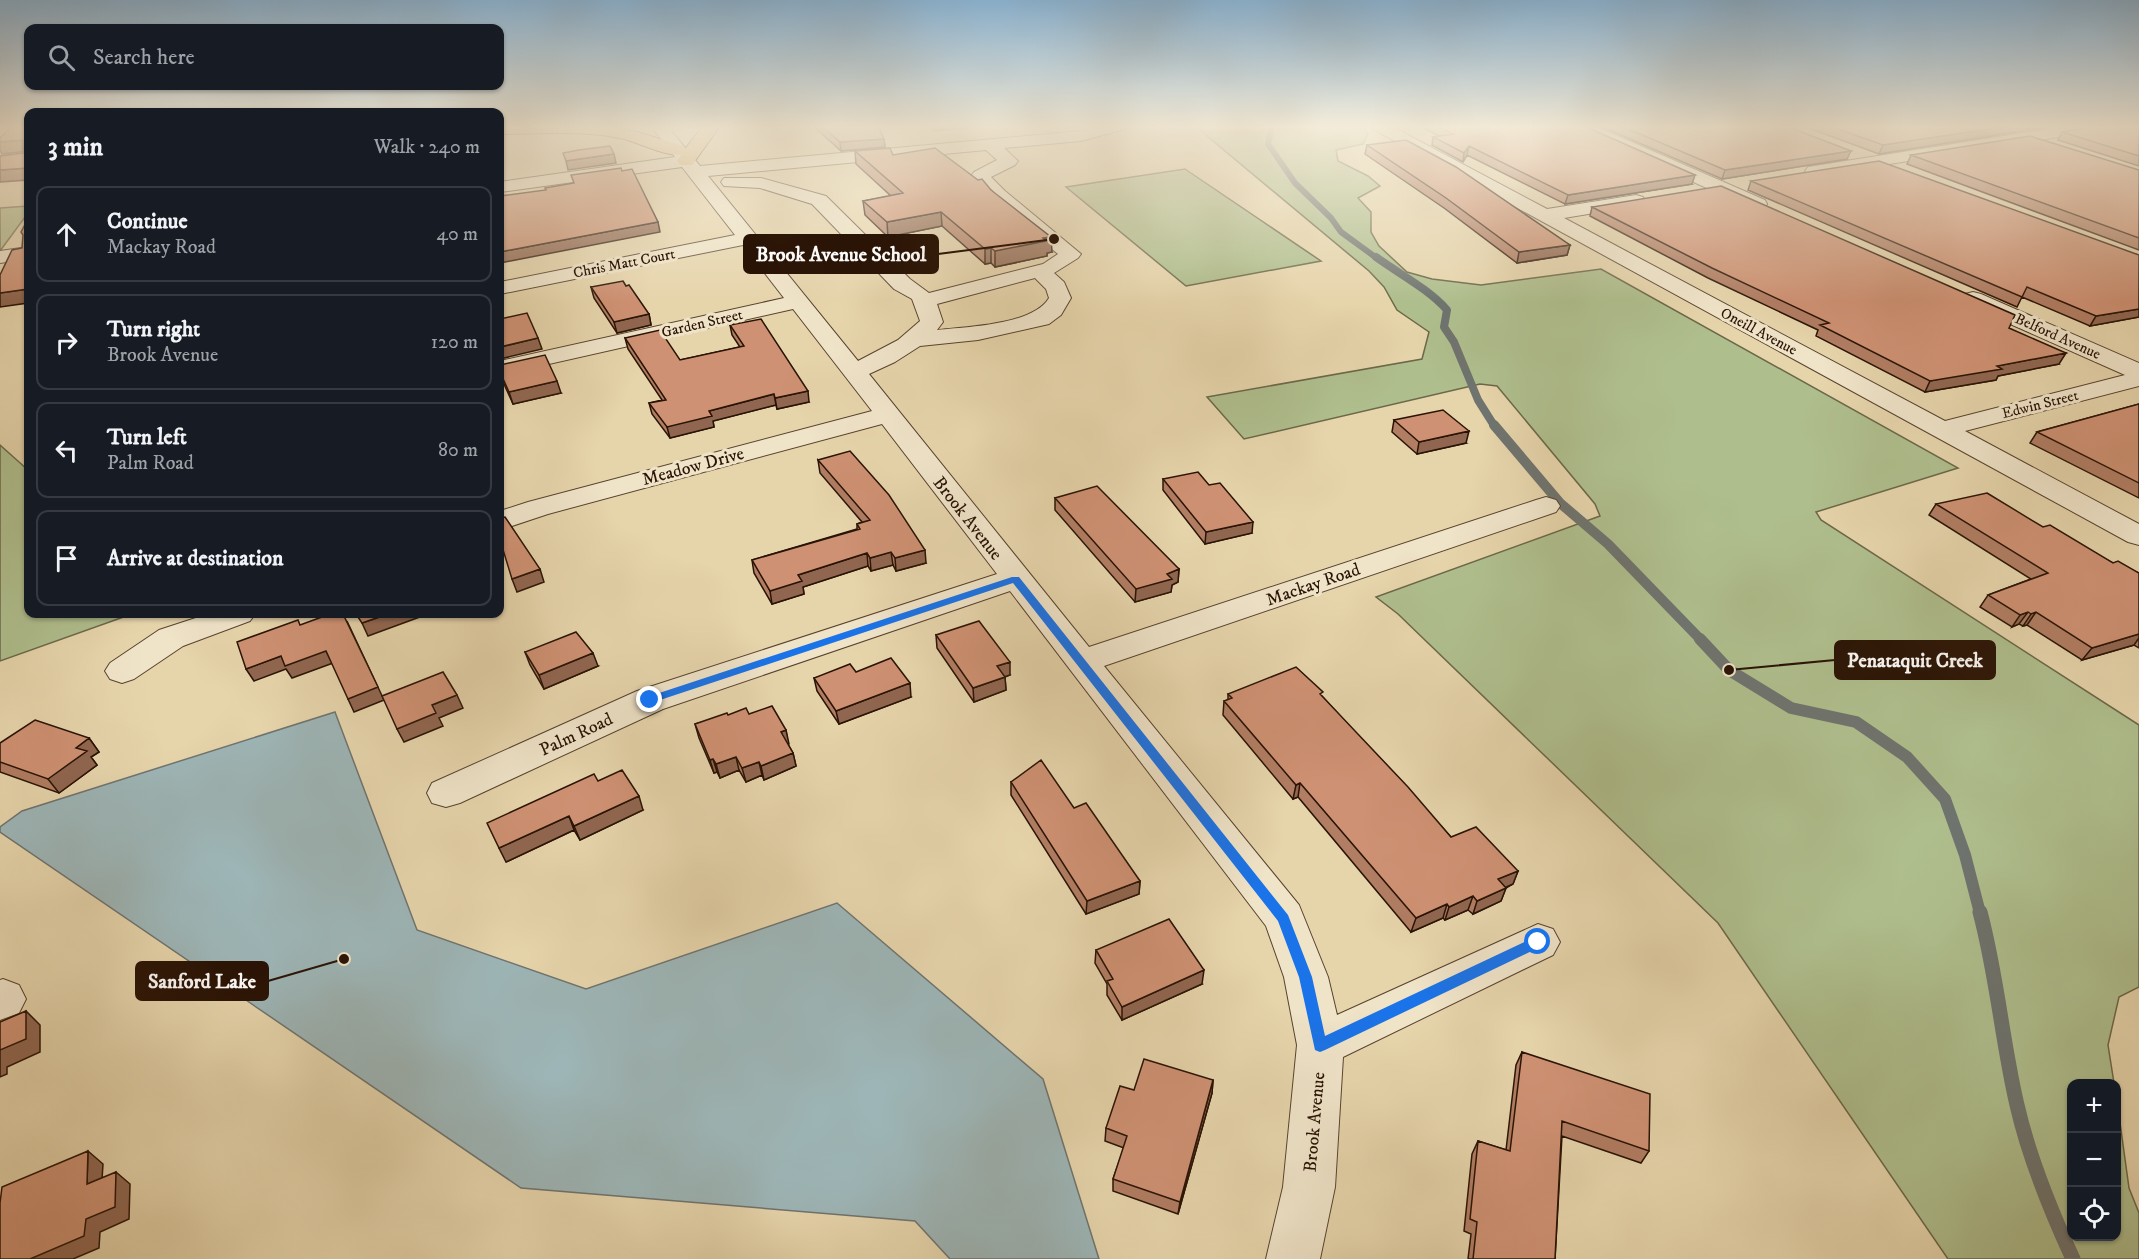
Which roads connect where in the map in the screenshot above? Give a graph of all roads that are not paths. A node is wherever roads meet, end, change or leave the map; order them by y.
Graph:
1 (705, 185) edge
2 (767, 185) edge
3 (988, 185) edge
4 (1489, 185) edge
5 (1715, 185) edge
6 (1735, 185) edge
7 (1720, 187) junction
8 (1693, 191) edge
9 (1648, 199) edge
10 (1774, 211) edge
11 (1545, 215) junction
12 (748, 238) junction
13 (24, 254) edge
14 (0, 257) edge
15 (1039, 271) junction
16 (504, 287) edge
17 (1956, 291) edge
18 (926, 300) junction
19 (800, 301) junction
20 (918, 339) junction
21 (504, 368) edge
22 (854, 372) junction
23 (2139, 372) edge
24 (2139, 379) edge
25 (887, 414) junction
26 (1940, 430) junction
27 (1546, 506) dead end
28 (504, 520) edge
29 (2139, 536) edge
30 (1015, 579) junction
31 (228, 618) edge
32 (1081, 662) junction
33 (122, 671) dead end
34 (446, 793) dead end
35 (1538, 942) dead end
36 (1320, 1045) junction
37 (1293, 1259) edge

1 - 12 street, Brook Avenue
2 - 18 street
3 - 15 street
4 - 11 street, Oneill Avenue
5 - 7 street
6 - 7 street
7 - 8 street
7 - 10 street
9 - 11 street
11 - 26 street, Oneill Avenue
12 - 16 street, Chris Matt Court
12 - 19 street, Brook Avenue
13 - 14 street
15 - 18 street
15 - 20 street
17 - 23 street, Belford Avenue
18 - 20 street
19 - 21 street, Garden Street
19 - 22 street, Brook Avenue
20 - 22 street
22 - 25 street, Brook Avenue
24 - 26 street, Edwin Street
25 - 28 street, Meadow Drive
25 - 30 street, Brook Avenue
26 - 29 street, Oneill Avenue
27 - 32 street, Mackay Road
30 - 32 street, Brook Avenue
30 - 34 street, Palm Road
31 - 33 street
32 - 36 street, Brook Avenue
35 - 36 street
36 - 37 street, Brook Avenue

